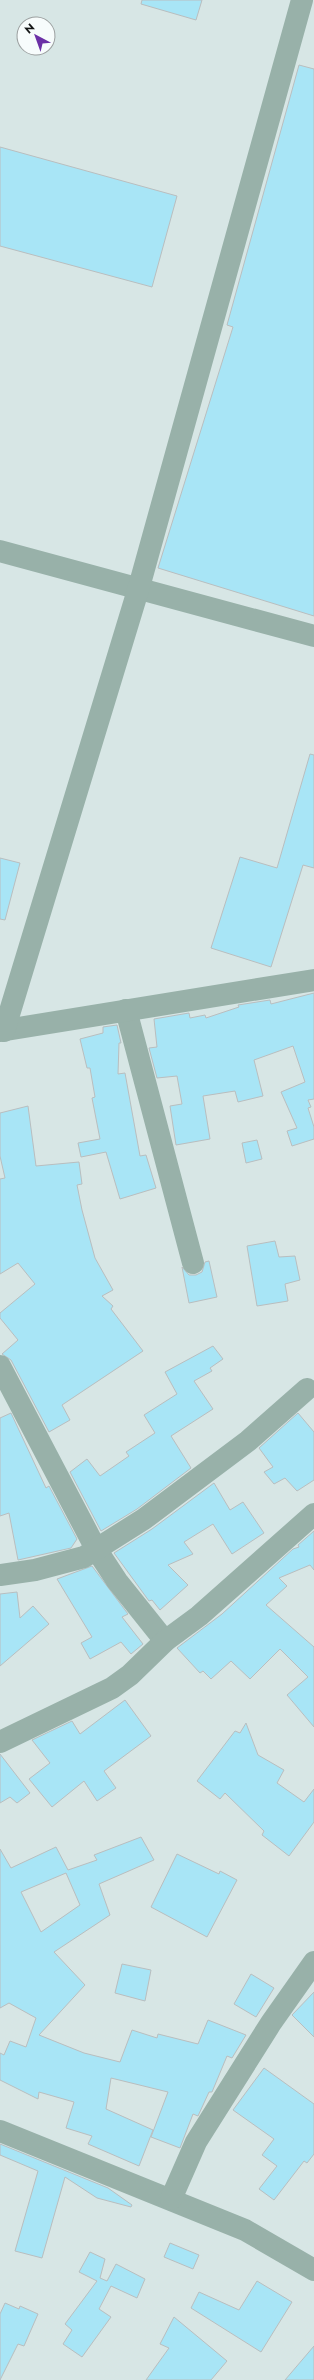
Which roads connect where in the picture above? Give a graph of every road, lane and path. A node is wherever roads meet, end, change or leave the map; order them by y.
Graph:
1 (302, 0) edge
2 (0, 550) edge
3 (138, 588) junction
4 (314, 636) edge
5 (314, 980) edge
6 (126, 1010) junction
7 (2, 1031) edge
8 (193, 1263) dead end
9 (0, 1366) edge
10 (307, 1389) dead end
11 (7, 1399) edge
12 (314, 1514) edge
13 (96, 1549) junction
14 (0, 1575) edge
15 (165, 1641) junction
16 (0, 1742) edge
17 (314, 1962) edge
18 (0, 2131) edge
19 (171, 2199) junction
20 (314, 2270) edge

1 - 3 street
2 - 3 street
3 - 4 street
3 - 7 street
5 - 6 street
6 - 7 street
6 - 8 street
9 - 11 street
10 - 13 street
11 - 13 street
12 - 15 street
13 - 14 street
13 - 15 street
15 - 16 street
17 - 19 street
18 - 19 street
19 - 20 street

